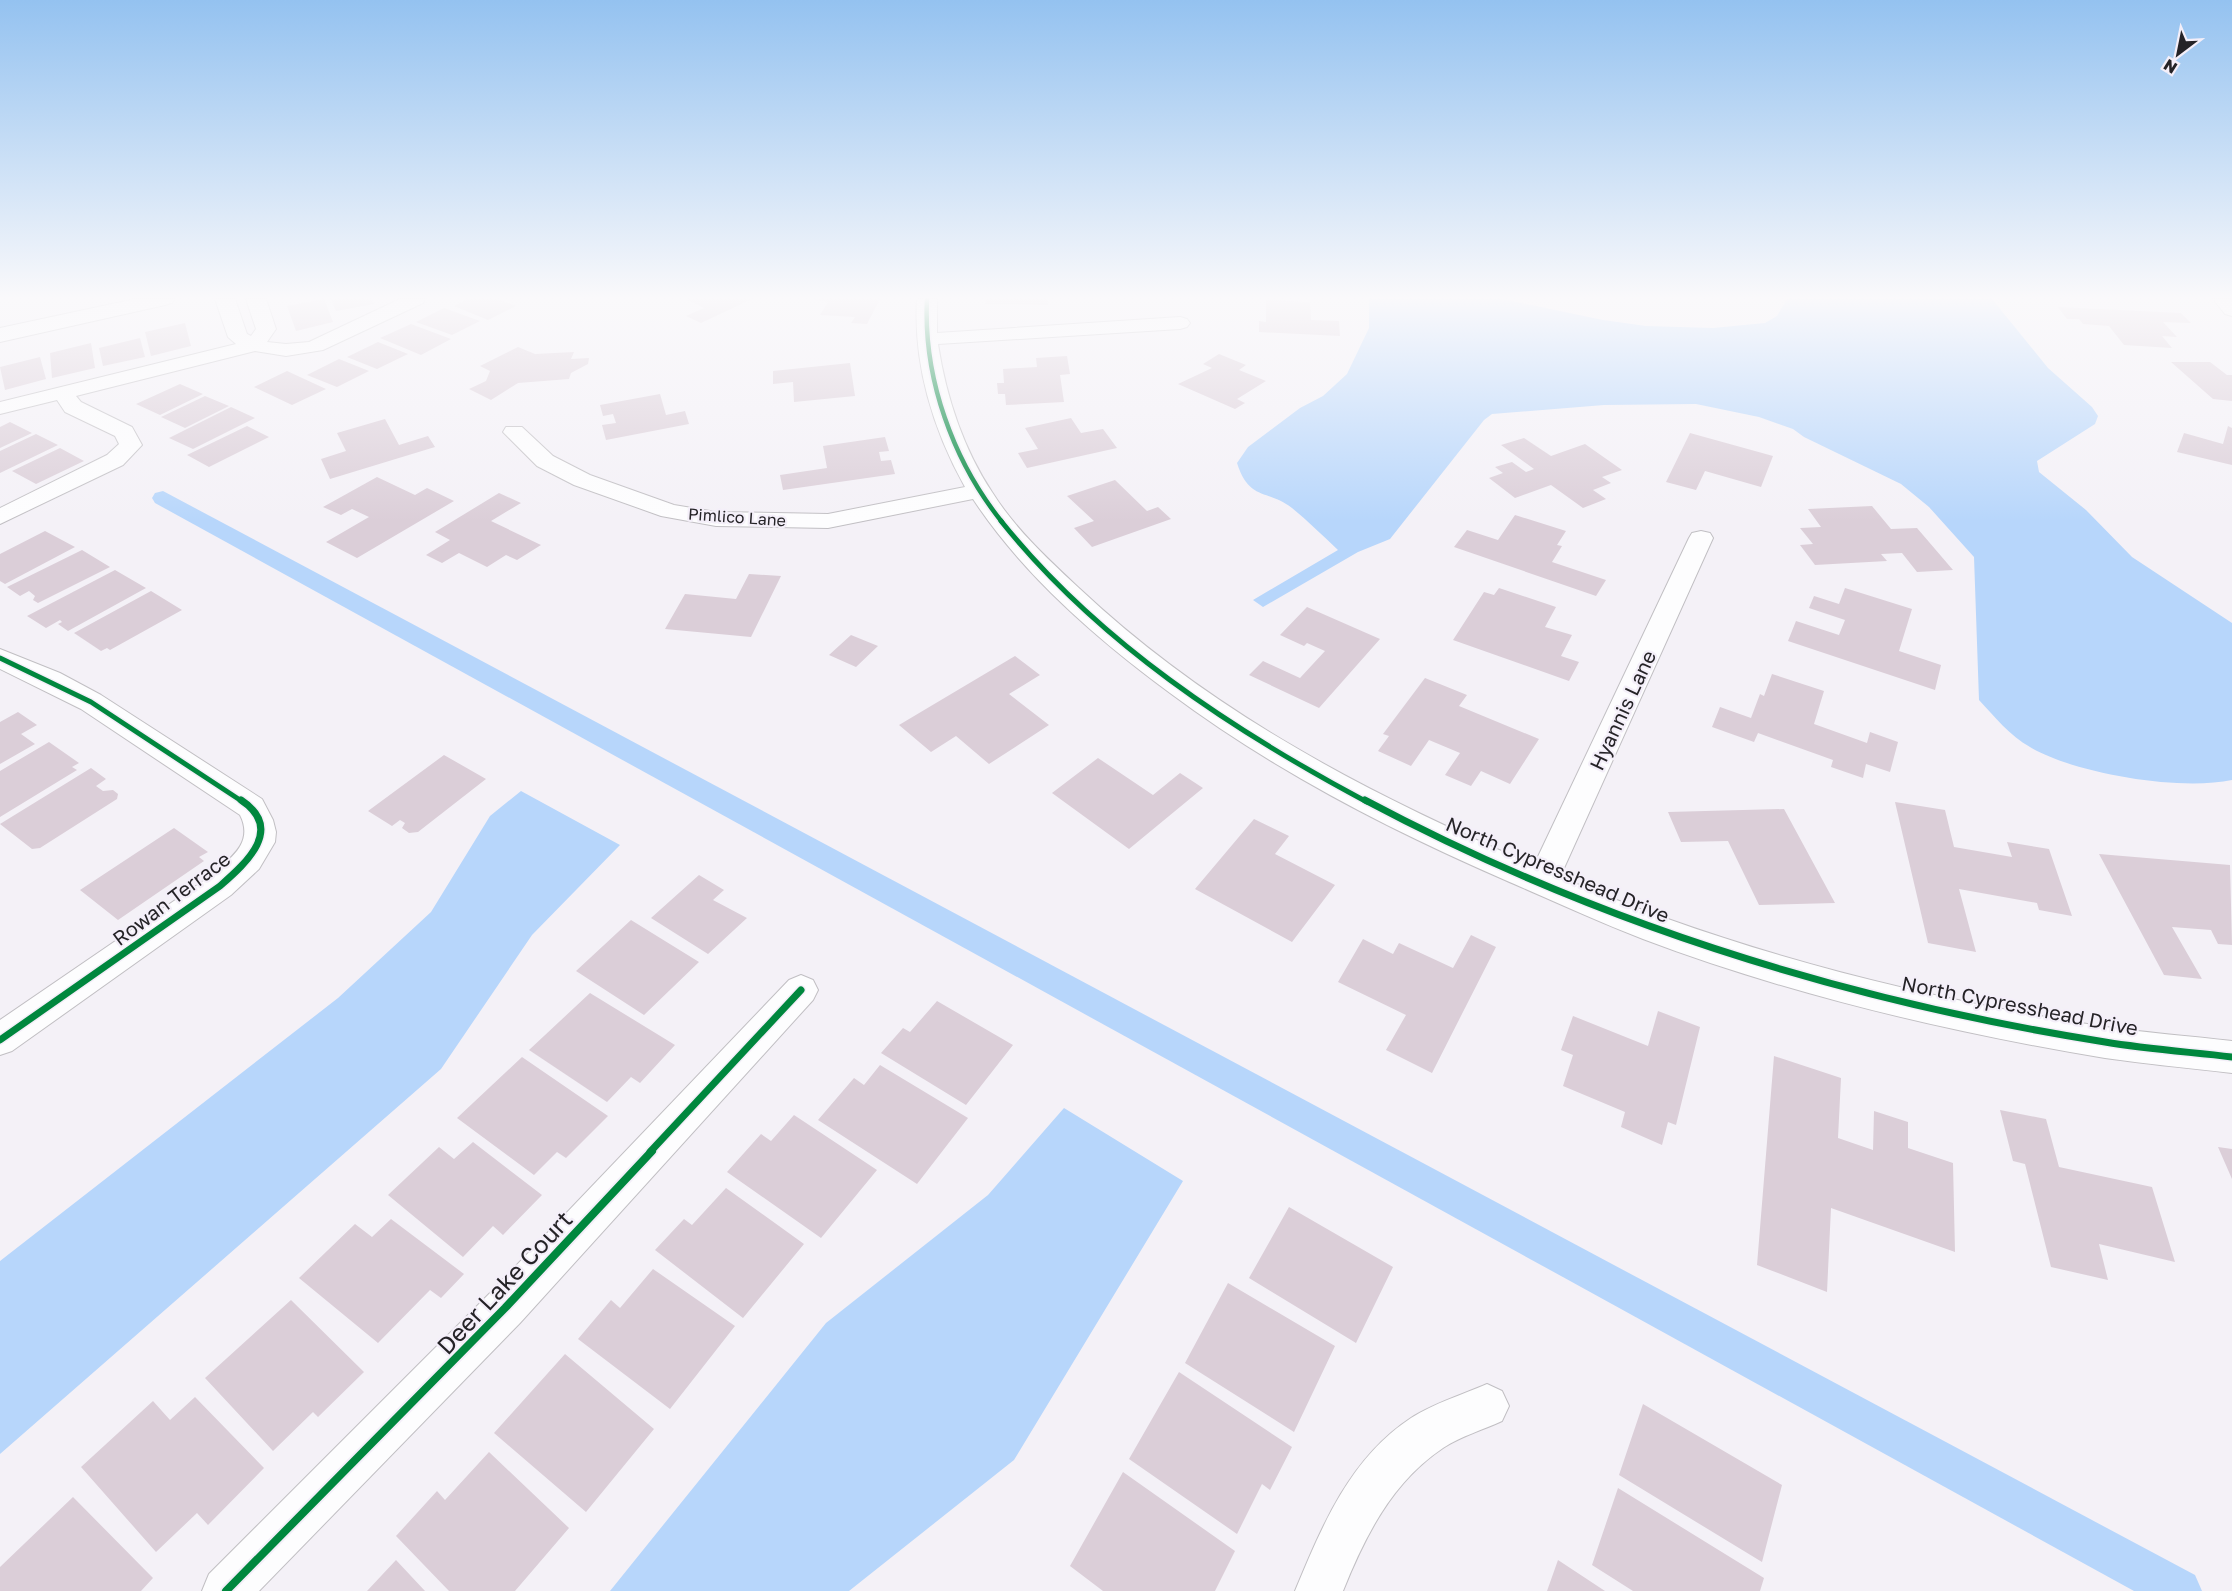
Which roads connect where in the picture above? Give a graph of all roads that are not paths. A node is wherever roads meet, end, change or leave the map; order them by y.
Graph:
1 (142, 373) edge
2 (931, 373) edge
3 (63, 393) junction
4 (0, 408) edge
5 (514, 432) dead end
6 (979, 490) junction
7 (0, 518) edge
8 (1701, 538) dead end
9 (0, 658) edge
10 (1542, 882) junction
11 (801, 990) dead end
12 (0, 1040) edge
13 (2232, 1057) edge
14 (1487, 1406) dead end
15 (226, 1591) edge
16 (1319, 1591) edge

1 - 3 street
2 - 6 street, North Cypresshead Drive
3 - 4 street
3 - 7 street
5 - 6 street, Pimlico Lane
6 - 10 street, North Cypresshead Drive
8 - 10 street, Hyannis Lane
9 - 12 street, Rowan Terrace
10 - 13 street, North Cypresshead Drive
11 - 15 street, Deer Lake Court
14 - 16 street

